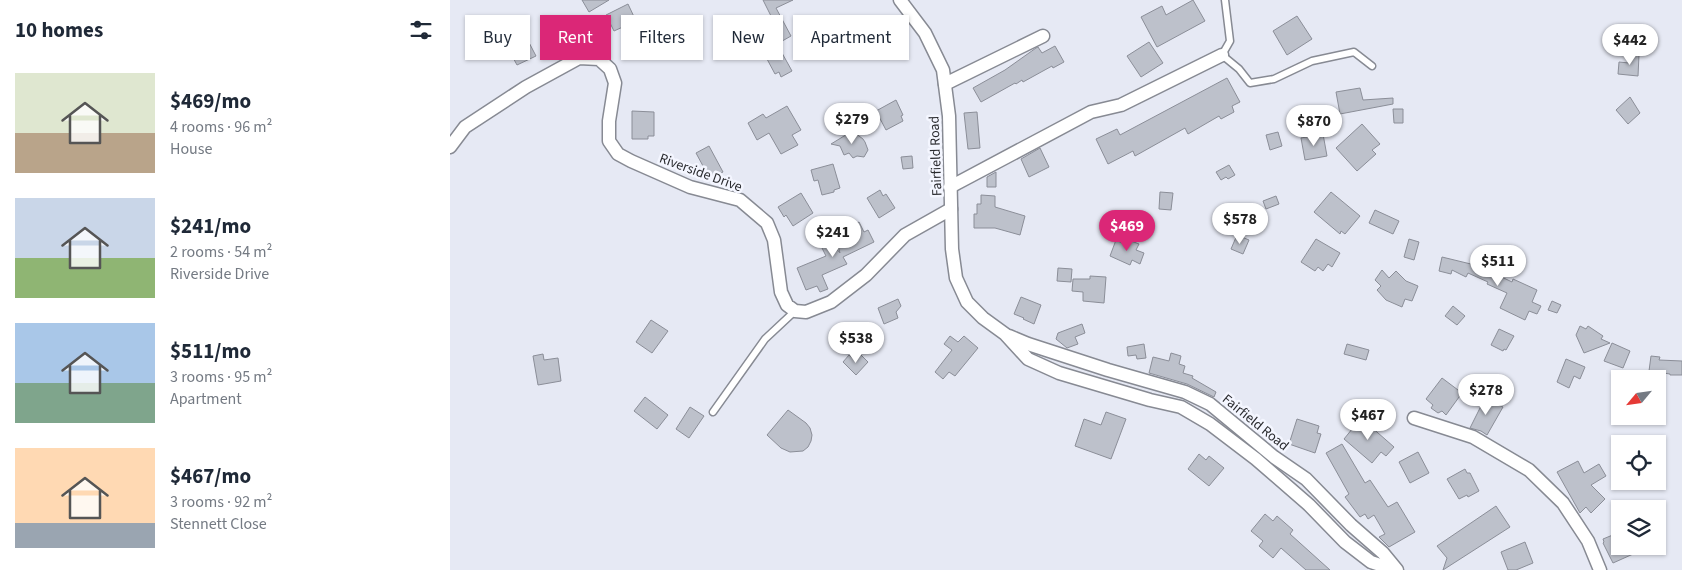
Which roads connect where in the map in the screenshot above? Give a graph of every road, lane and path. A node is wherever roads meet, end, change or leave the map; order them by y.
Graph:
1 (900, 0) edge
2 (1225, 0) edge
3 (1044, 36) dead end
4 (1222, 55) junction
5 (1372, 66) dead end
6 (945, 84) junction
7 (450, 147) edge
8 (950, 187) junction
9 (951, 209) junction
10 (795, 311) junction
11 (1005, 334) junction
12 (713, 412) dead end
13 (1414, 418) dead end
14 (1396, 570) edge
15 (1600, 570) edge

1 - 6 street, Fairfield Road
2 - 4 lane
3 - 6 street
4 - 5 lane
4 - 8 street
6 - 8 street, Fairfield Road
7 - 10 street, Riverside Drive
8 - 9 street, Fairfield Road
9 - 10 street
9 - 11 street, Fairfield Road
10 - 12 lane
11 - 14 street, Fairfield Road
11 - 14 street, Fairfield Road
13 - 15 street

